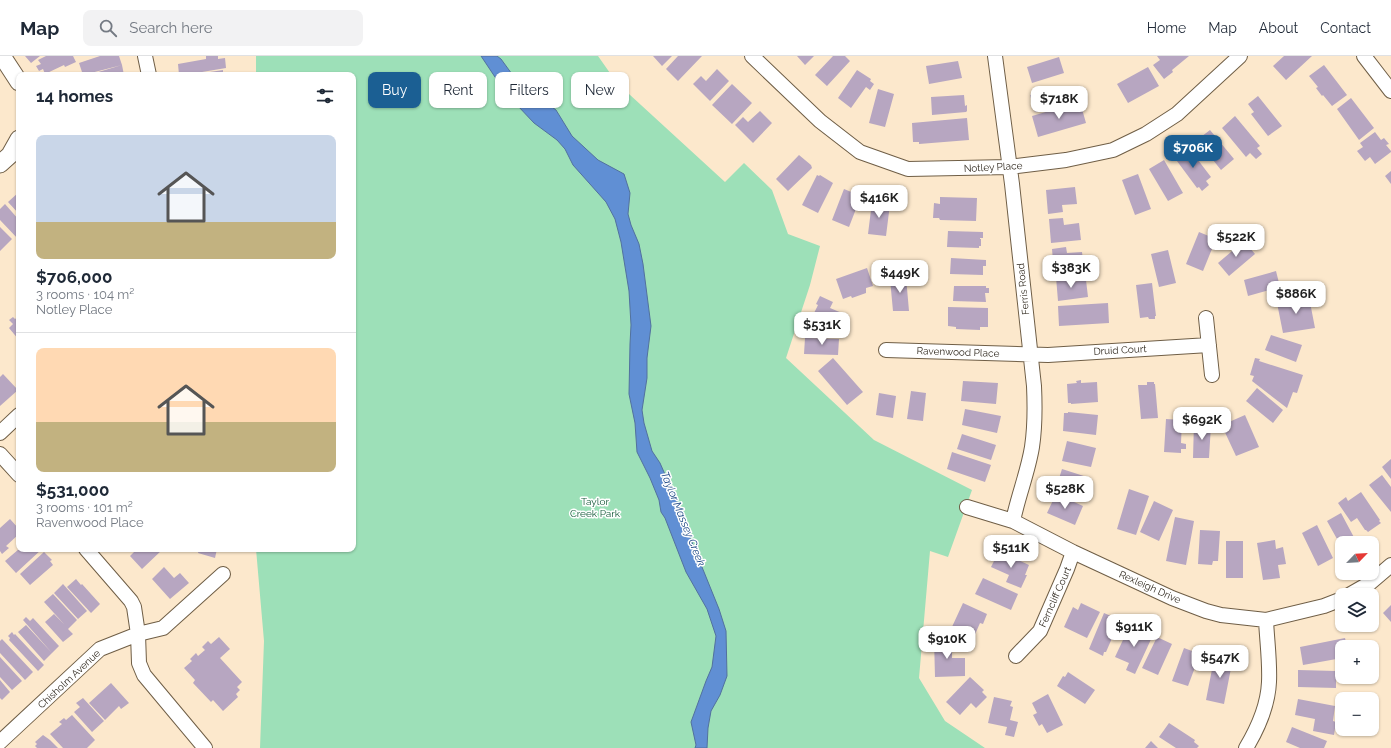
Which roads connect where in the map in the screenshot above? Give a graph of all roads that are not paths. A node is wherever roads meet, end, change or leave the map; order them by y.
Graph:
1 (145, 56) edge
2 (752, 56) edge
3 (994, 56) edge
4 (1240, 56) edge
5 (1364, 56) edge
6 (4, 58) edge
7 (148, 72) edge
8 (16, 77) edge
9 (1391, 91) edge
10 (16, 144) edge
11 (0, 164) edge
12 (1009, 167) junction
13 (1206, 318) dead end
14 (1209, 345) junction
15 (886, 350) dead end
16 (1030, 355) junction
17 (1212, 375) dead end
18 (16, 418) edge
19 (0, 433) edge
20 (0, 454) edge
21 (16, 472) edge
22 (967, 507) dead end
23 (1013, 521) junction
24 (89, 552) edge
25 (1073, 552) junction
26 (1391, 565) edge
27 (224, 574) dead end
28 (1361, 588) edge
29 (1335, 602) edge
30 (1266, 620) junction
31 (138, 634) junction
32 (1016, 656) dead end
33 (3, 734) edge
34 (205, 748) edge
35 (1246, 748) edge

1 - 7 street
2 - 12 street, Notley Place
3 - 12 street, Ferris Road
4 - 12 street, Notley Place
5 - 9 street
6 - 8 street
10 - 11 street
12 - 16 street, Ferris Road
13 - 14 street
14 - 16 street, Druid Court
14 - 17 street
15 - 16 street, Ravenwood Place
16 - 23 street, Ferris Road
18 - 19 street
20 - 21 street
22 - 23 street, Rexleigh Drive
23 - 25 street, Rexleigh Drive
24 - 31 street
25 - 30 street, Rexleigh Drive
25 - 32 street, Ferncliff Court
26 - 28 street
27 - 31 street, Chisholm Avenue
29 - 30 street, Rexleigh Drive
30 - 35 street
31 - 33 street, Chisholm Avenue
31 - 34 street

